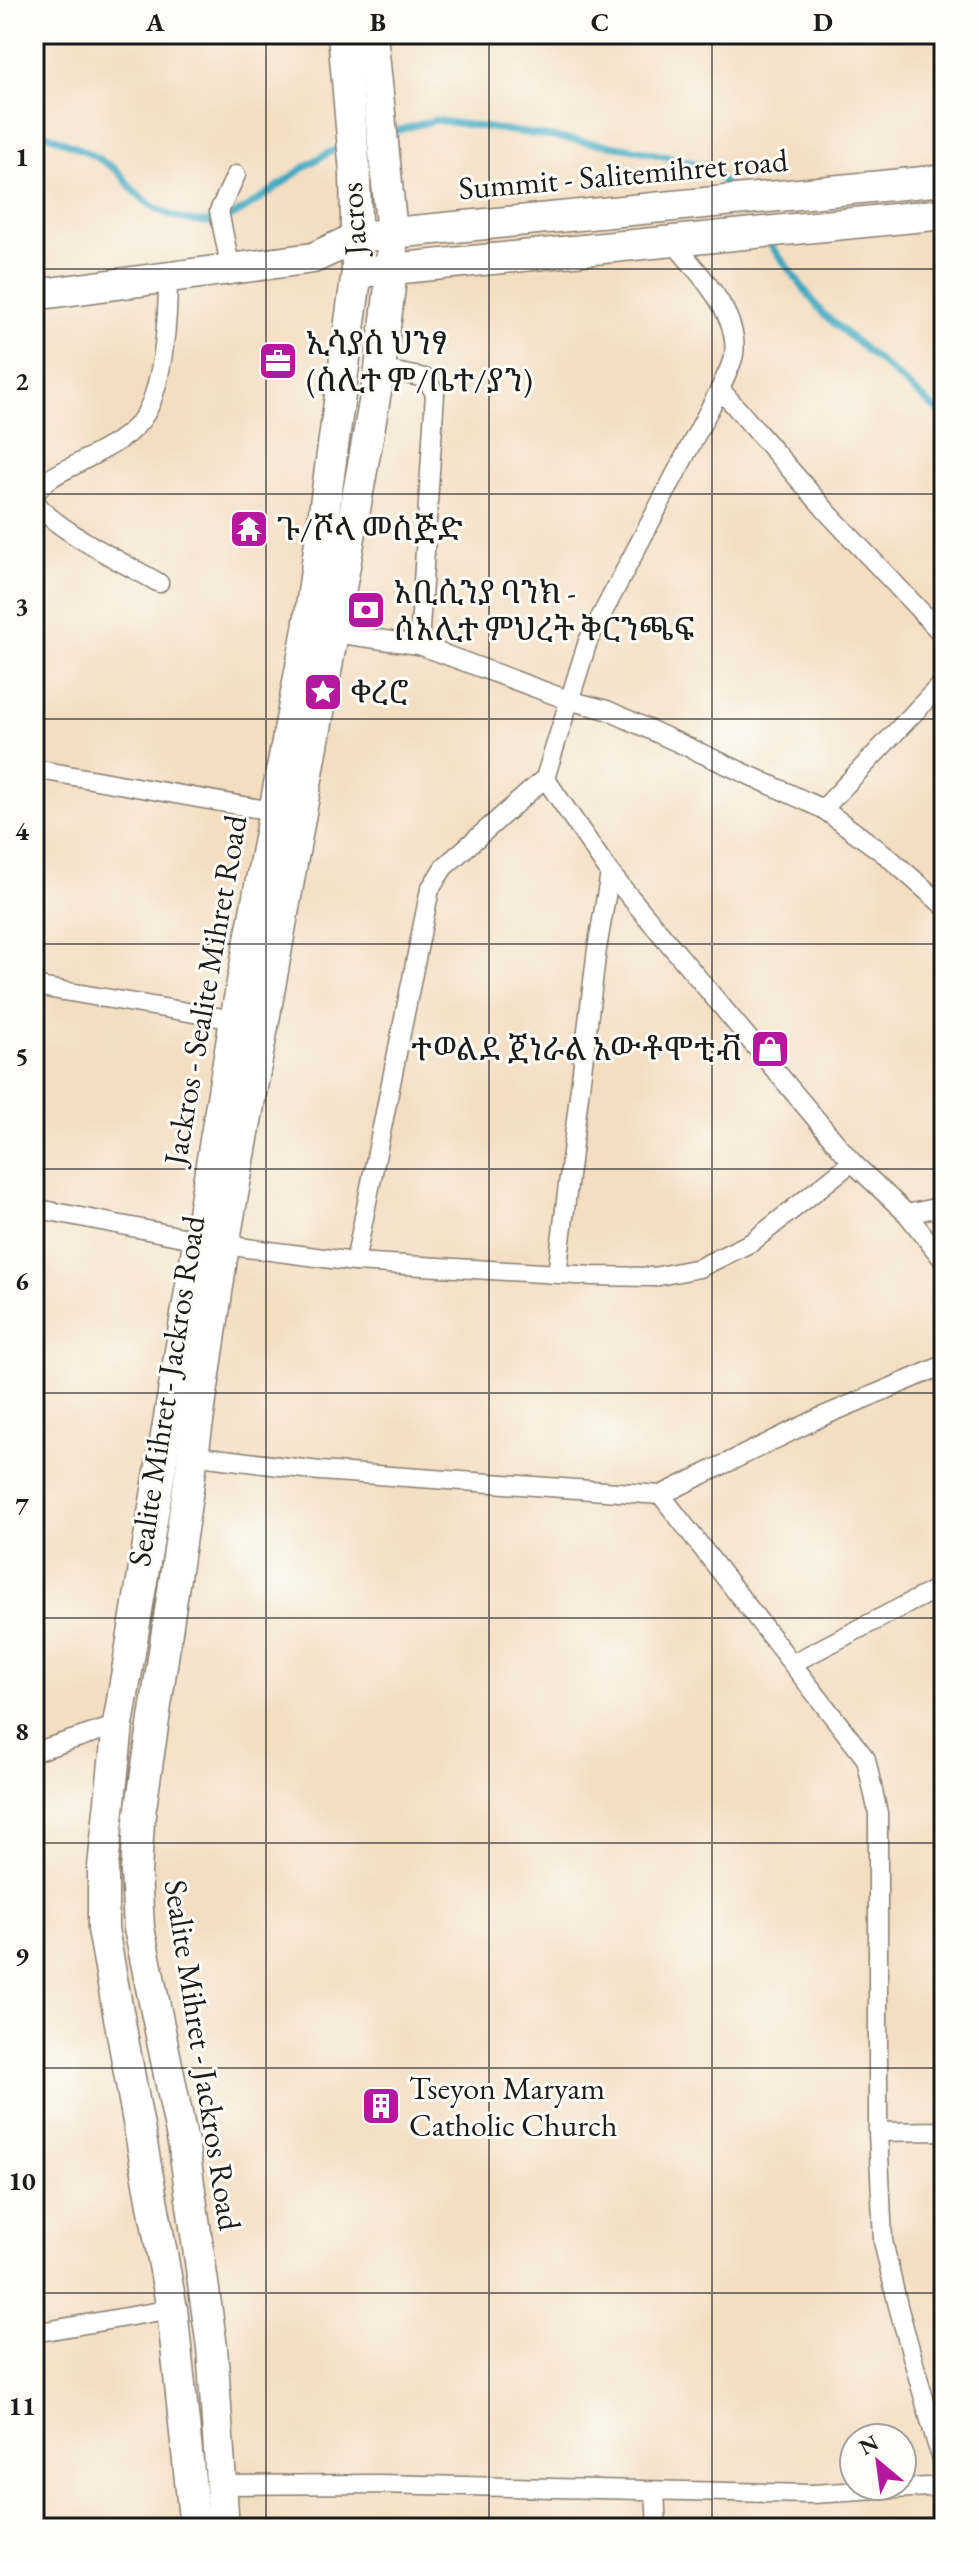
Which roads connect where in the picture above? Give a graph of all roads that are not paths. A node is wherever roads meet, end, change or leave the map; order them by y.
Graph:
1 (343, 34) edge
2 (372, 34) edge
3 (236, 175) dead end
4 (944, 180) edge
5 (944, 214) edge
6 (392, 233) junction
7 (356, 238) junction
8 (671, 239) junction
9 (313, 258) junction
10 (231, 270) junction
11 (392, 270) junction
12 (357, 271) junction
13 (168, 279) junction
14 (34, 295) edge
15 (380, 369) junction
16 (720, 389) junction
17 (34, 498) edge
18 (159, 583) dead end
19 (941, 626) edge
20 (334, 633) junction
21 (419, 645) junction
22 (944, 681) edge
23 (568, 700) junction
24 (34, 769) edge
25 (545, 778) junction
26 (823, 809) junction
27 (272, 811) junction
28 (610, 873) junction
29 (944, 906) edge
30 (34, 986) edge
31 (235, 1020) junction
32 (852, 1162) junction
33 (944, 1206) edge
34 (34, 1208) edge
35 (907, 1214) junction
36 (211, 1241) junction
37 (944, 1261) edge
38 (355, 1262) junction
39 (557, 1274) junction
40 (944, 1365) edge
41 (191, 1455) junction
42 (661, 1495) junction
43 (944, 1585) edge
44 (793, 1663) junction
45 (118, 1725) junction
46 (34, 1752) edge
47 (944, 2131) edge
48 (878, 2132) junction
49 (184, 2148) junction
50 (145, 2155) junction
51 (172, 2309) junction
52 (34, 2333) edge
53 (944, 2470) edge
54 (221, 2485) junction
55 (944, 2486) edge
56 (655, 2492) junction
57 (195, 2528) edge
58 (224, 2528) edge
59 (657, 2528) edge

1 - 7 main road
2 - 6 main road, Jacros
3 - 10 street
4 - 6 main road, Summit - Salitemihret road
5 - 8 main road
6 - 7 main road, Summit - Salitemihret road
6 - 11 main road, Jacros
7 - 9 main road, Summit - Salitemihret road
7 - 12 main road, Jacros
8 - 11 main road
8 - 16 street
9 - 10 main road
9 - 12 main road
10 - 13 main road
11 - 12 main road
11 - 15 main road, Sealite Mihret - Jackros Road
12 - 27 main road, Jackros - Sealite Mihret Road
13 - 14 main road
13 - 17 street
15 - 20 main road, Sealite Mihret - Jackros Road
15 - 21 street
16 - 19 street
16 - 23 street
17 - 18 street
20 - 21 street
20 - 36 main road, Sealite Mihret - Jackros Road
21 - 23 street
22 - 26 street
23 - 25 street
23 - 26 street
24 - 27 street
25 - 28 street
25 - 38 street
26 - 29 street
27 - 31 main road, Jackros - Sealite Mihret Road
28 - 32 street
28 - 39 street
30 - 31 street
31 - 36 main road, Jackros - Sealite Mihret Road
32 - 35 street
32 - 39 street
33 - 35 street
34 - 36 street
35 - 37 street
36 - 38 street
36 - 41 main road, Sealite Mihret - Jackros Road
36 - 45 main road, Jackros - Sealite Mihret Road
38 - 39 street
40 - 42 street
41 - 42 street
41 - 49 main road, Sealite Mihret - Jackros Road
42 - 44 street
43 - 44 street
44 - 48 street
45 - 46 street
45 - 50 main road, Jackros - Sealite Mihret Road
47 - 48 street
48 - 53 street
49 - 50 main road
49 - 54 main road, Sealite Mihret - Jackros Road
50 - 51 main road, Jackros - Sealite Mihret Road
51 - 52 street
51 - 57 main road, Jackros - Sealite Mihret Road
54 - 56 street
54 - 58 main road, Sealite Mihret - Jackros Road
55 - 56 street
56 - 59 street

